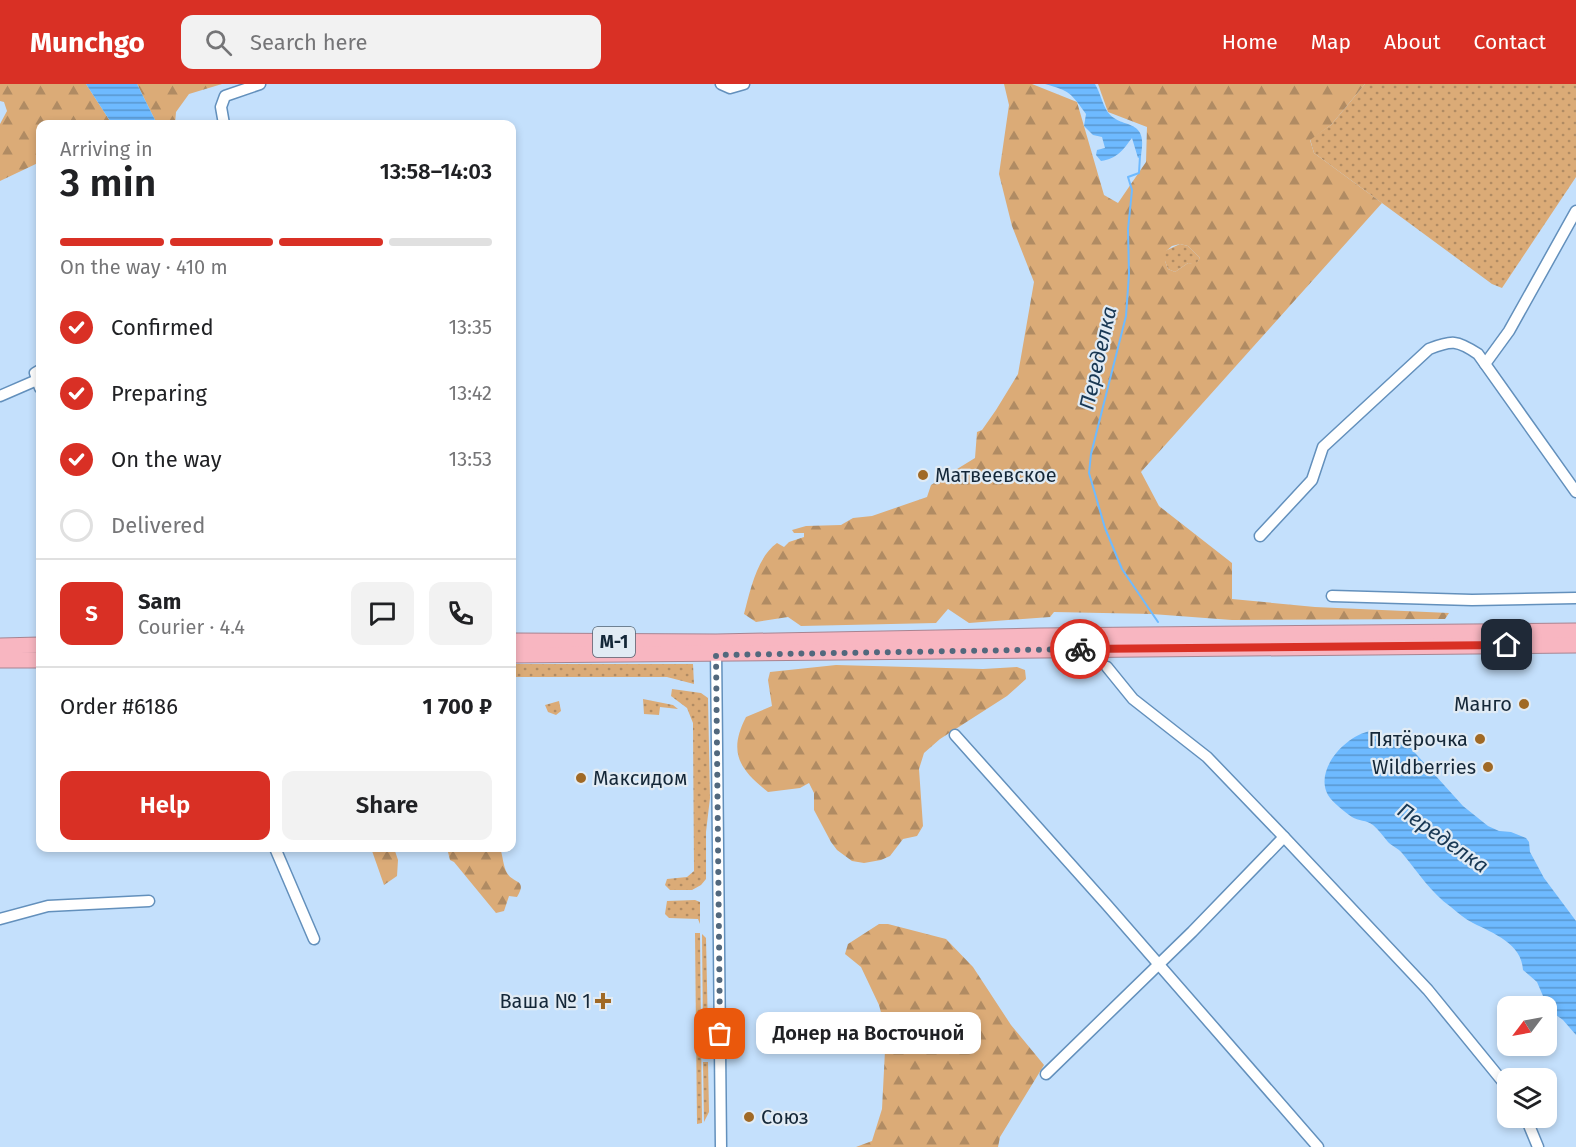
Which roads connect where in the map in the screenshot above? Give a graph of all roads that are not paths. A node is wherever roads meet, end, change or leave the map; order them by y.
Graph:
1 (260, 84) edge
2 (721, 84) edge
3 (744, 84) edge
4 (223, 120) edge
5 (1576, 211) edge
6 (1485, 364) junction
7 (36, 379) edge
8 (0, 396) edge
9 (1576, 492) edge
10 (1260, 536) dead end
11 (1332, 596) dead end
12 (1576, 598) edge
13 (1576, 632) edge
14 (516, 641) edge
15 (0, 645) edge
16 (36, 645) edge
17 (1576, 645) edge
18 (716, 648) junction
19 (516, 655) edge
20 (0, 660) edge
21 (36, 660) edge
22 (1107, 667) dead end
23 (955, 735) dead end
24 (1284, 837) junction
25 (277, 852) edge
26 (149, 901) dead end
27 (0, 919) edge
28 (314, 939) dead end
29 (1158, 963) junction
30 (1046, 1074) dead end
31 (1497, 1075) edge
32 (1530, 1128) edge
33 (721, 1147) edge
34 (1318, 1147) edge
35 (1538, 1147) edge

1 - 4 street
2 - 3 street
5 - 6 street
6 - 9 street
6 - 10 street
7 - 8 street
11 - 12 street
13 - 18 highway, М-1
14 - 18 highway, М-1
15 - 16 highway
17 - 18 highway, М-1
18 - 19 highway, М-1
18 - 33 street
20 - 21 highway
22 - 24 street
23 - 29 street
24 - 29 street
24 - 31 street
25 - 28 street
26 - 27 street
29 - 30 street
29 - 34 street
32 - 35 street

